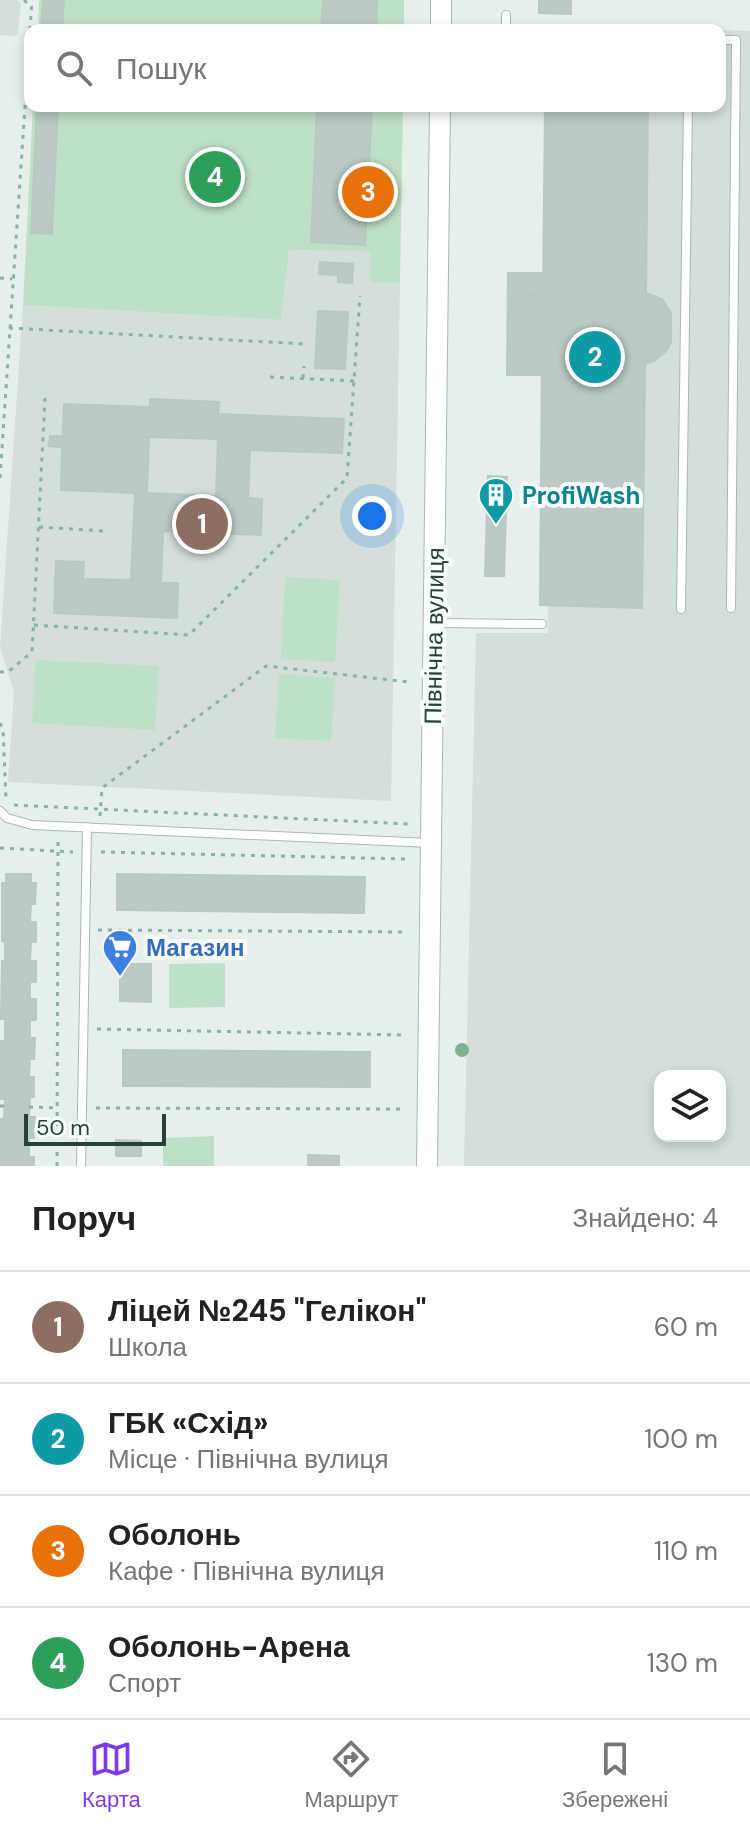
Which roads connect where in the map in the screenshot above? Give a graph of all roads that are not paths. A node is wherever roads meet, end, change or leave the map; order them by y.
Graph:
1 (441, 0) edge
2 (506, 15) dead end
3 (441, 24) edge
4 (506, 24) edge
5 (726, 40) edge
6 (440, 112) edge
7 (688, 112) edge
8 (731, 608) dead end
9 (681, 609) dead end
10 (434, 623) junction
11 (542, 624) dead end
12 (3, 807) edge
13 (87, 827) junction
14 (431, 843) junction
15 (81, 1166) edge
16 (427, 1166) edge

1 - 3 street
2 - 4 lane
5 - 8 lane
6 - 10 street, Північна вулиця
7 - 9 lane
10 - 11 lane
10 - 14 street, Північна вулиця
12 - 13 lane
13 - 14 lane
13 - 15 lane
14 - 16 street, Північна вулиця

